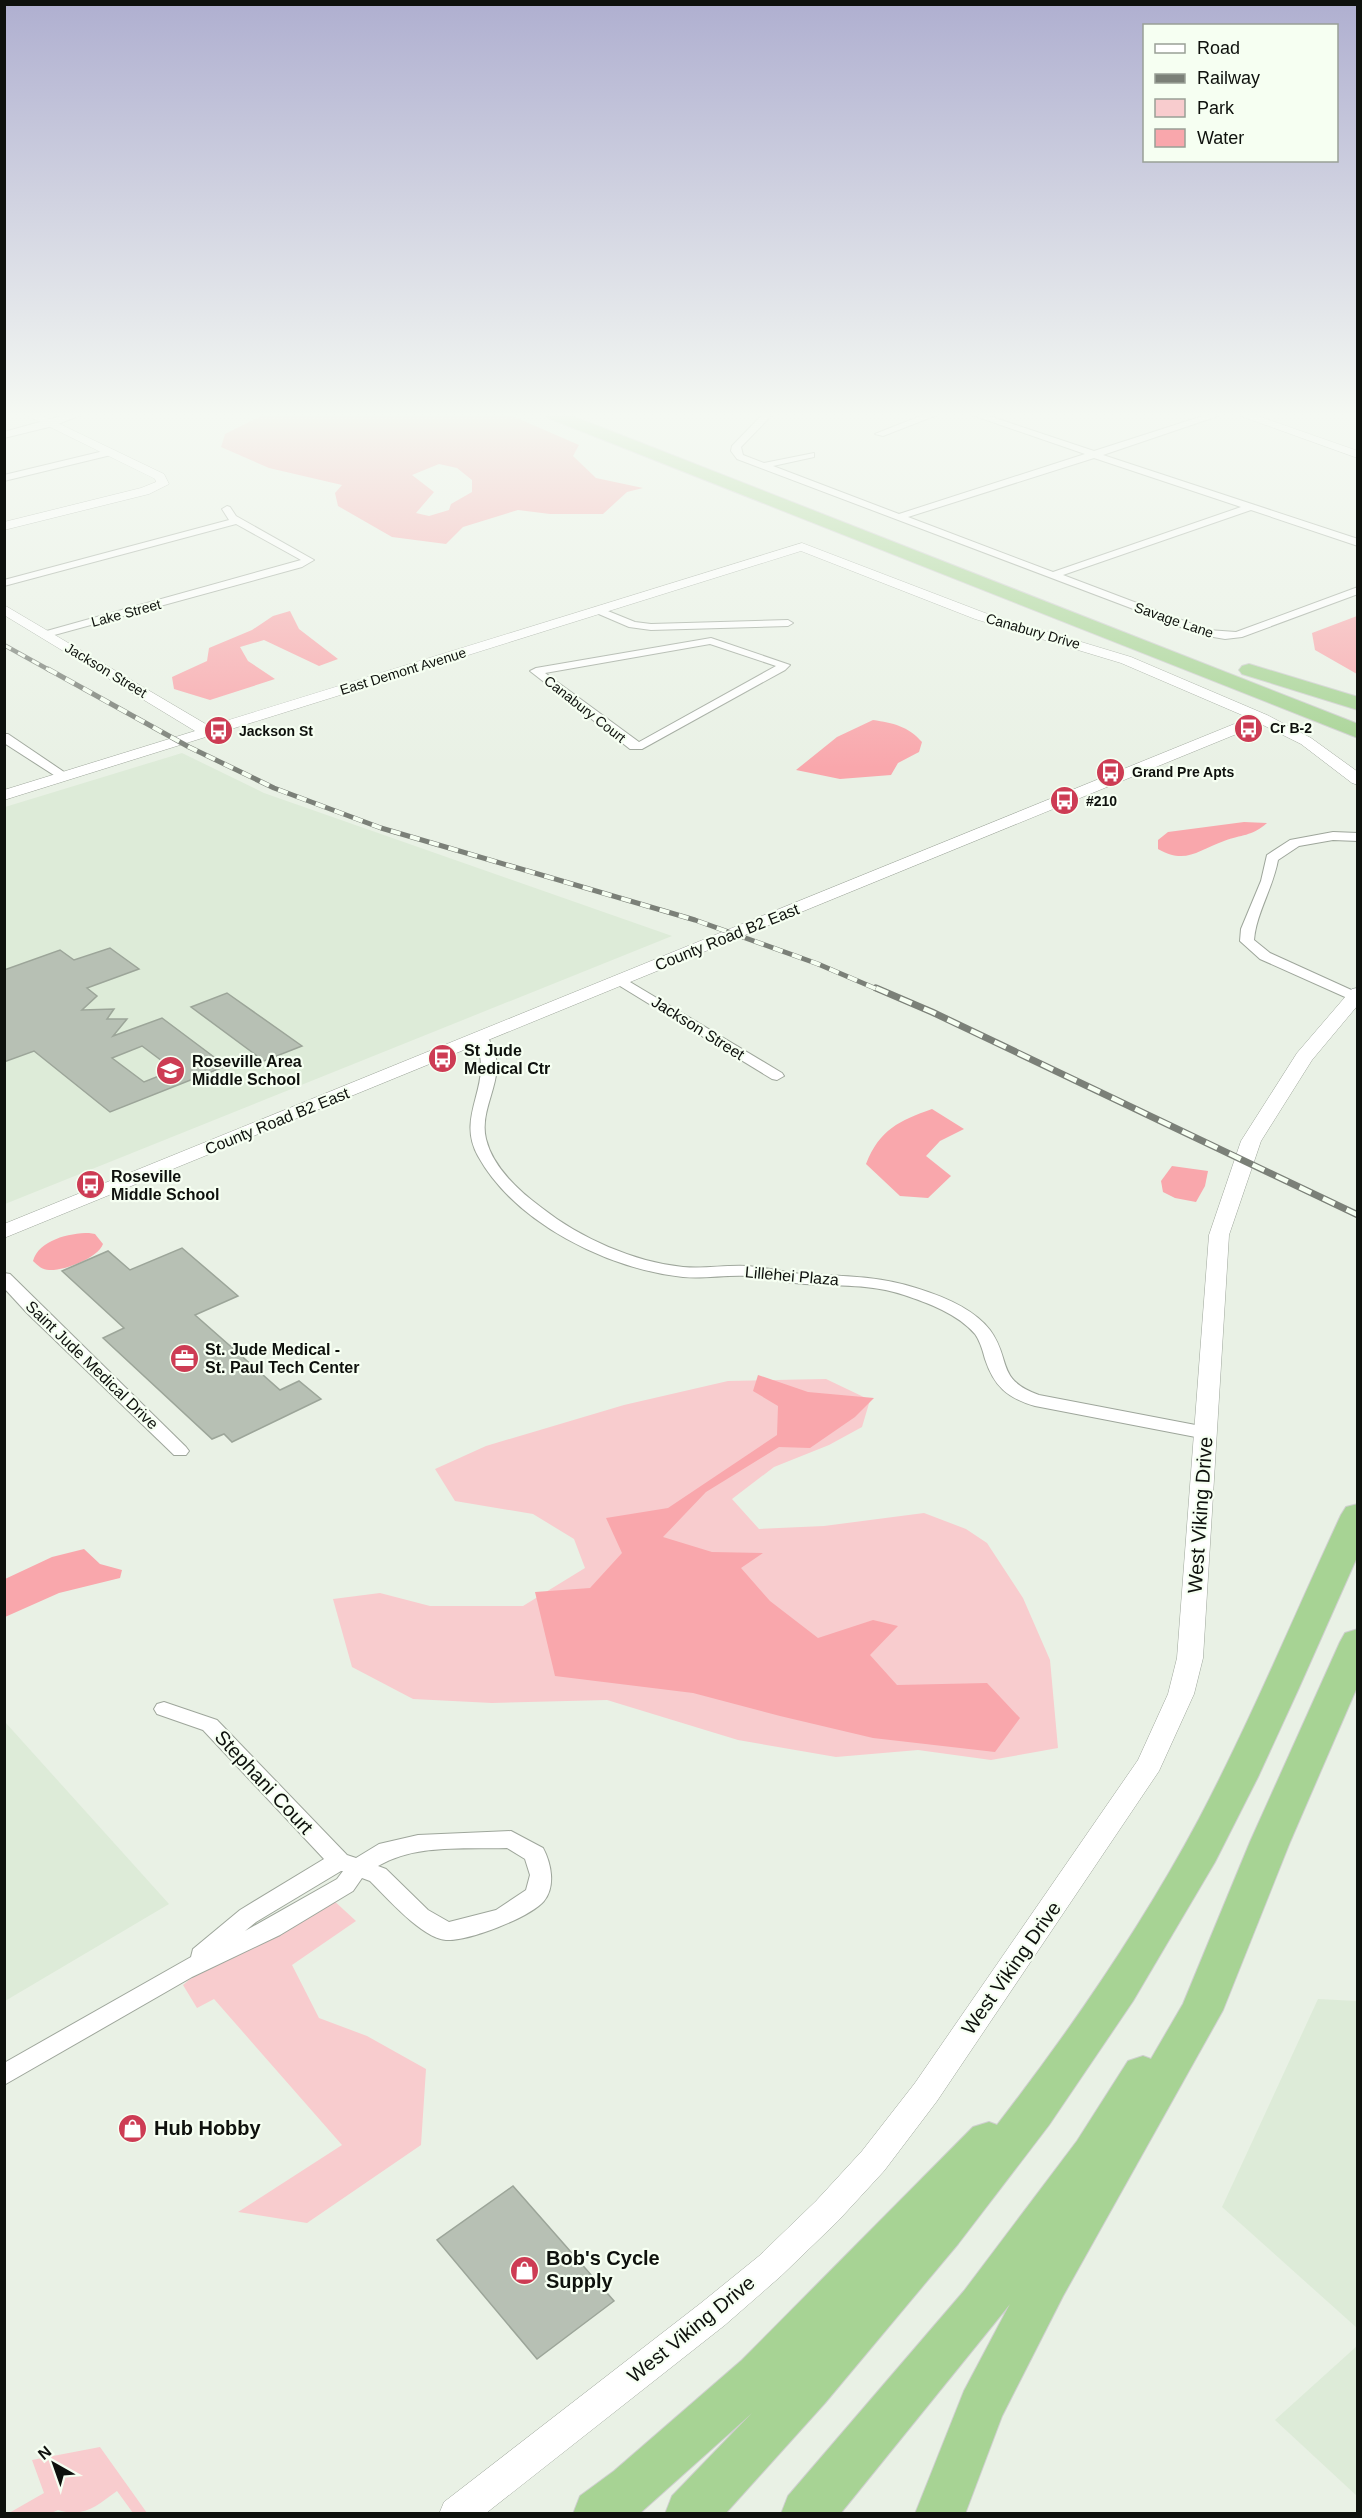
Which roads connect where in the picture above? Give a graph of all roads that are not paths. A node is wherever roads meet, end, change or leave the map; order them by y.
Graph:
1 (195, 533) edge
2 (259, 533) edge
3 (875, 533) edge
4 (942, 533) edge
5 (1177, 533) edge
6 (1327, 533) edge
7 (1358, 543) edge
8 (802, 546) joint
9 (1054, 575) junction
10 (4, 583) edge
11 (1358, 590) edge
12 (4, 609) edge
13 (598, 610) junction
14 (788, 623) dead end
15 (696, 627) junction
16 (47, 634) junction
17 (711, 641) junction
18 (1245, 679) junction
19 (1358, 704) edge
20 (1358, 712) edge
21 (1262, 718) junction
22 (208, 732) junction
23 (1358, 732) edge
24 (4, 737) edge
25 (1358, 751) edge
26 (64, 776) junction
27 (1358, 780) edge
28 (4, 795) edge
29 (1358, 837) edge
30 (620, 980) junction
31 (1356, 995) edge
32 (481, 1038) junction
33 (777, 1076) dead end
34 (4, 1232) edge
35 (5, 1274) edge
36 (1206, 1433) junction
37 (180, 1451) dead end
38 (1358, 1515) edge
39 (1358, 1642) edge
40 (165, 1709) dead end
41 (1270, 1842) junction
42 (348, 1864) junction
43 (1084, 2037) junction
44 (4, 2075) edge
45 (456, 2514) edge
46 (598, 2514) edge
47 (690, 2514) edge
48 (806, 2514) edge
49 (940, 2514) edge

1 - 10 street
2 - 16 street, Lake Street
3 - 18 highway
4 - 9 street, Savage Lane
5 - 9 street
6 - 7 street
8 - 13 street, East Demont Avenue
8 - 21 street, Canabury Drive
9 - 11 street, Savage Lane
12 - 16 street, Jackson Street
13 - 15 street
13 - 22 street, East Demont Avenue
14 - 15 street
15 - 17 street, Canabury Court
16 - 22 street, Jackson Street
17 - 17 street, Canabury Court
18 - 19 highway
18 - 20 highway
18 - 23 highway
18 - 25 highway
21 - 27 street, Canabury Drive
21 - 30 street, County Road B2 East
22 - 26 street, East Demont Avenue
24 - 26 street
26 - 28 street, East Demont Avenue
29 - 31 street
30 - 32 street, County Road B2 East
30 - 33 street, Jackson Street
31 - 36 street, West Viking Drive
32 - 34 street, County Road B2 East
32 - 36 street, Lillehei Plaza
35 - 37 street, Saint Jude Medical Drive
36 - 45 street, West Viking Drive
38 - 43 highway
39 - 41 highway
40 - 42 street, Stephani Court
41 - 48 highway
41 - 49 highway
42 - 42 street
42 - 44 street
43 - 46 highway
43 - 47 highway

